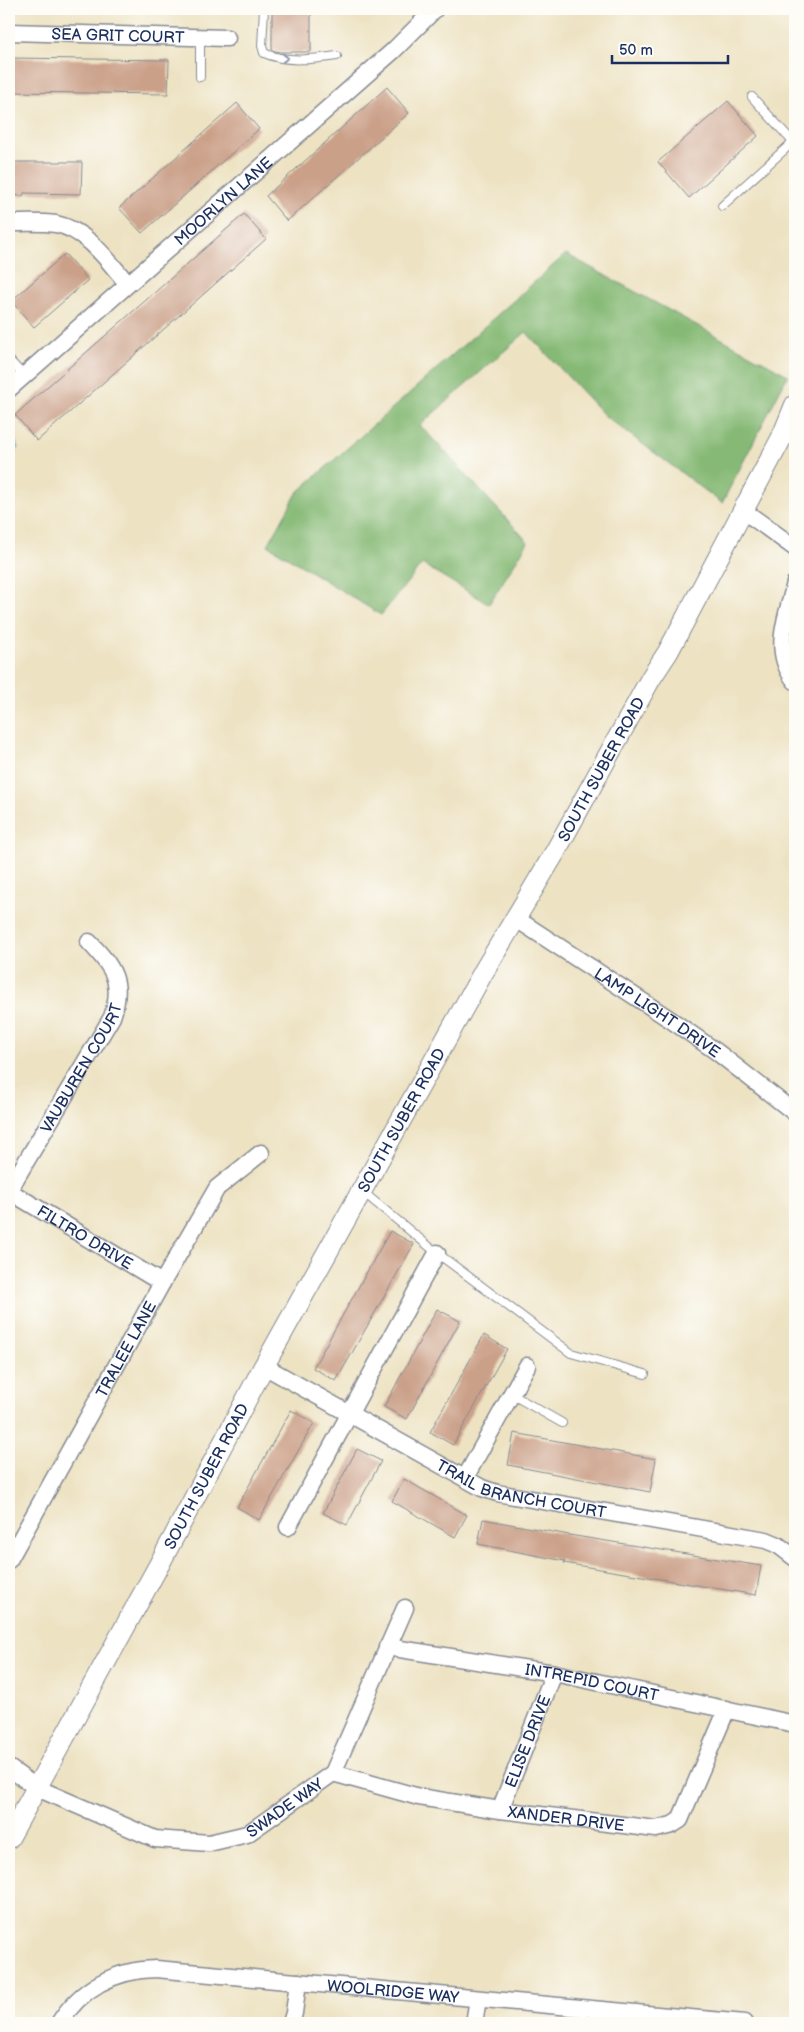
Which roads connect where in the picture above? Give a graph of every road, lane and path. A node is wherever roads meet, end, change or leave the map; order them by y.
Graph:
1 (264, 9) edge
2 (435, 9) edge
3 (9, 32) edge
4 (200, 37) junction
5 (227, 38) dead end
6 (337, 56) dead end
7 (200, 77) dead end
8 (752, 97) dead end
9 (794, 142) edge
10 (722, 206) dead end
11 (9, 223) edge
12 (127, 283) junction
13 (9, 360) edge
14 (24, 376) junction
15 (9, 389) edge
16 (795, 405) edge
17 (744, 511) junction
18 (795, 548) edge
19 (795, 583) edge
20 (795, 681) edge
21 (515, 918) junction
22 (89, 942) dead end
23 (795, 1113) edge
24 (261, 1152) dead end
25 (361, 1190) junction
26 (9, 1191) edge
27 (437, 1253) junction
28 (162, 1283) junction
29 (264, 1366) junction
30 (526, 1366) dead end
31 (645, 1374) dead end
32 (511, 1394) junction
33 (351, 1415) junction
34 (562, 1423) dead end
35 (465, 1478) junction
36 (288, 1527) dead end
37 (11, 1553) edge
38 (795, 1558) edge
39 (405, 1608) dead end
40 (387, 1647) junction
41 (554, 1674) junction
42 (727, 1708) junction
43 (795, 1724) edge
44 (9, 1768) edge
45 (333, 1773) junction
46 (37, 1788) junction
47 (500, 1810) junction
48 (9, 1838) edge
49 (298, 1982) junction
50 (478, 1999) junction
51 (669, 2020) edge
52 (59, 2023) edge
53 (291, 2023) edge
54 (474, 2023) edge
55 (745, 2023) edge

1 -> 6 lane
2 - 12 street, MOORLYN LANE
3 - 4 street, SEA GRIT COURT
4 - 5 street, SEA GRIT COURT
4 - 7 lane
8 - 9 lane
9 - 10 lane
11 - 12 street
12 - 14 street, MOORLYN LANE
13 - 14 lane
14 - 15 street, MOORLYN LANE
16 - 17 street, SOUTH SUBER ROAD
17 - 18 street
17 - 21 street, SOUTH SUBER ROAD
19 - 20 street
21 - 23 street, LAMP LIGHT DRIVE
21 - 25 street, SOUTH SUBER ROAD
22 - 26 street, VAUBUREN COURT
24 - 28 street, TRALEE LANE
25 - 27 lane
25 - 29 street, SOUTH SUBER ROAD
26 - 28 street, FILTRO DRIVE
27 - 31 lane
27 - 33 street
28 - 37 street, TRALEE LANE
29 - 33 street, TRAIL BRANCH COURT
29 - 46 street, SOUTH SUBER ROAD
30 - 32 street
32 - 34 lane
32 - 35 street
33 - 35 street, TRAIL BRANCH COURT
33 - 36 street
35 - 38 street, TRAIL BRANCH COURT
39 - 40 street, SWADE WAY
40 - 41 street, INTREPID COURT
40 - 45 street, SWADE WAY
41 - 42 street, INTREPID COURT
41 - 47 street, ELISE DRIVE
42 - 43 street, INTREPID COURT
42 - 47 street, XANDER DRIVE
44 - 46 street, SWADE WAY
45 - 46 street, SWADE WAY
45 - 47 street, XANDER DRIVE
46 - 48 street, SOUTH SUBER ROAD
49 - 50 street, WOOLRIDGE WAY
49 - 52 street, WOOLRIDGE WAY
49 - 53 street
50 - 51 street, WOOLRIDGE WAY
50 - 54 street
51 - 55 street, WOOLRIDGE WAY

